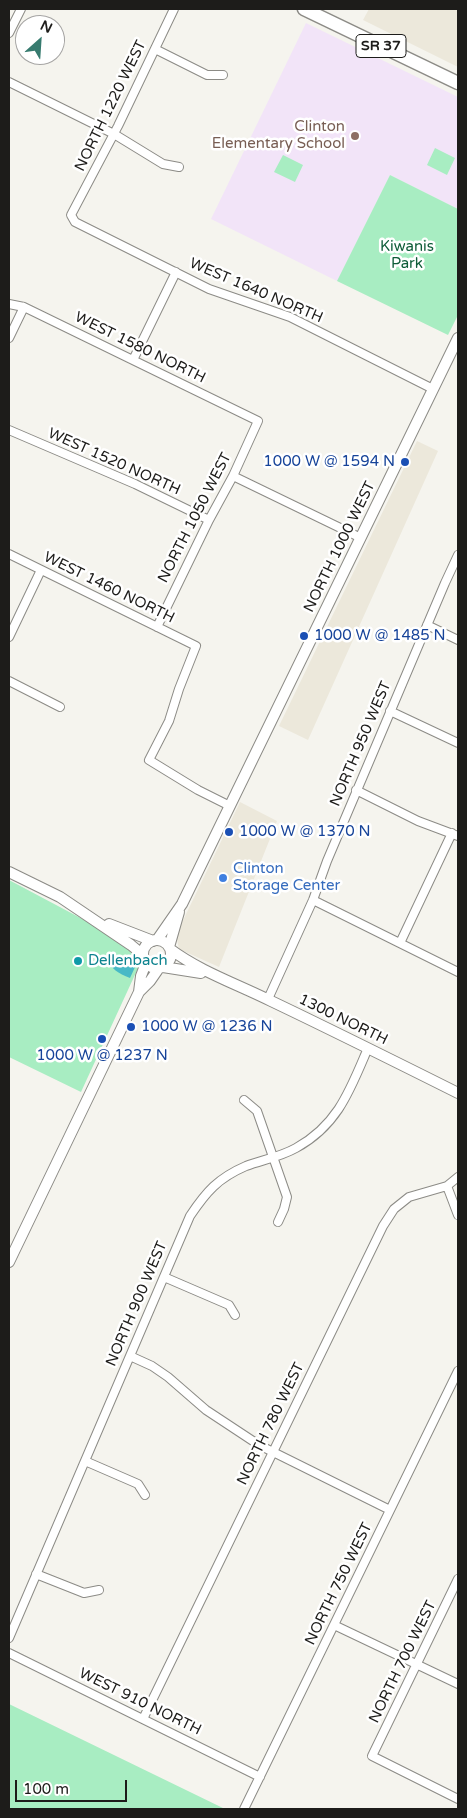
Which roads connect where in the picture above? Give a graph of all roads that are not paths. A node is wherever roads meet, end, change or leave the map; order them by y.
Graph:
1 (21, 9) edge
2 (174, 9) edge
3 (304, 9) edge
4 (9, 33) edge
5 (155, 49) junction
6 (223, 75) dead end
7 (9, 82) edge
8 (458, 83) edge
9 (114, 134) junction
10 (179, 167) dead end
11 (71, 215) joint
12 (176, 272) junction
13 (9, 304) edge
14 (24, 307) junction
15 (9, 338) edge
16 (458, 338) edge
17 (133, 360) junction
18 (433, 389) junction
19 (258, 421) joint
20 (9, 430) edge
21 (233, 476) junction
22 (209, 520) junction
23 (361, 538) junction
24 (9, 554) edge
25 (458, 555) edge
26 (41, 570) junction
27 (427, 625) junction
28 (157, 627) junction
29 (9, 637) edge
30 (458, 640) edge
31 (9, 681) edge
32 (60, 706) dead end
33 (390, 711) junction
34 (458, 743) edge
35 (356, 790) junction
36 (230, 806) junction
37 (455, 835) edge
38 (9, 872) edge
39 (313, 900) junction
40 (182, 904) junction
41 (92, 918) junction
42 (155, 941) junction
43 (400, 943) junction
44 (169, 948) junction
45 (145, 959) junction
46 (161, 967) junction
47 (458, 972) edge
48 (214, 976) junction
49 (139, 992) junction
50 (268, 999) junction
51 (368, 1048) junction
52 (458, 1093) edge
53 (244, 1100) dead end
54 (274, 1158) junction
55 (458, 1177) edge
56 (447, 1186) junction
57 (458, 1215) edge
58 (278, 1222) dead end
59 (9, 1262) edge
60 (164, 1277) junction
61 (235, 1315) dead end
62 (130, 1356) junction
63 (458, 1371) edge
64 (273, 1452) junction
65 (85, 1461) junction
66 (145, 1495) dead end
67 (390, 1510) junction
68 (36, 1574) junction
69 (458, 1579) edge
70 (99, 1590) dead end
71 (334, 1625) junction
72 (9, 1638) edge
73 (9, 1653) edge
74 (417, 1664) junction
75 (458, 1684) edge
76 (143, 1719) junction
77 (260, 1777) junction
78 (458, 1799) edge
79 (244, 1809) edge

1 - 4 street
2 - 5 street, NORTH 1220 WEST
3 - 8 main road, SR 37
5 - 6 street
5 - 9 street, NORTH 1220 WEST
7 - 9 street
9 - 10 street
9 - 11 street, NORTH 1220 WEST
11 - 12 street, WEST 1640 NORTH
12 - 17 street
12 - 18 street, WEST 1640 NORTH
13 - 14 street, WEST 1580 NORTH
14 - 15 street
14 - 17 street, WEST 1580 NORTH
16 - 18 street, NORTH 1000 WEST
17 - 19 street, WEST 1580 NORTH
18 - 23 street, NORTH 1000 WEST
19 - 21 street, NORTH 1050 WEST
20 - 22 street, WEST 1520 NORTH
21 - 22 street, NORTH 1050 WEST
21 - 23 street
22 - 28 street, NORTH 1050 WEST
23 - 36 street, NORTH 1000 WEST
24 - 26 street, WEST 1460 NORTH
25 - 27 street, NORTH 950 WEST
26 - 28 street, WEST 1460 NORTH
26 - 29 street
27 - 30 street
27 - 33 street, NORTH 950 WEST
28 - 36 street, WEST 1460 NORTH
31 - 32 street
33 - 34 street
33 - 35 street, NORTH 950 WEST
35 - 37 street
35 - 39 street, NORTH 950 WEST
36 - 40 street, NORTH 1000 WEST
37 - 43 street
38 - 41 street
39 - 43 street
39 - 50 street, NORTH 950 WEST
40 - 42 street, NORTH 1000 WEST
40 - 44 street, NORTH 1000 WEST
41 - 42 street
41 - 45 street
42 - 44 street
42 - 45 street
43 - 47 street
44 - 46 street
44 - 48 street, 1300 NORTH
45 - 46 street
45 - 49 street
46 - 48 street, 1300 NORTH
46 - 49 street
48 - 50 street, 1300 NORTH
49 - 59 street
50 - 51 street, 1300 NORTH
51 - 52 street, 1300 NORTH
51 - 54 street, NORTH 900 WEST
53 - 54 street
54 - 58 street
54 - 60 street, NORTH 900 WEST
55 - 56 street, NORTH 780 WEST
56 - 57 street
56 - 64 street, NORTH 780 WEST
60 - 61 street
60 - 62 street, NORTH 900 WEST
62 - 64 street
62 - 65 street, NORTH 900 WEST
63 - 67 street, NORTH 750 WEST
64 - 67 street
64 - 76 street, NORTH 780 WEST
65 - 66 street
65 - 68 street, NORTH 900 WEST
67 - 71 street, NORTH 750 WEST
68 - 70 street
68 - 72 street, NORTH 900 WEST
69 - 74 street, NORTH 700 WEST
71 - 74 street
71 - 77 street, NORTH 750 WEST
73 - 76 street, WEST 910 NORTH
74 - 75 street
74 - 78 street, NORTH 700 WEST
76 - 77 street, WEST 910 NORTH
77 - 79 street, NORTH 750 WEST

